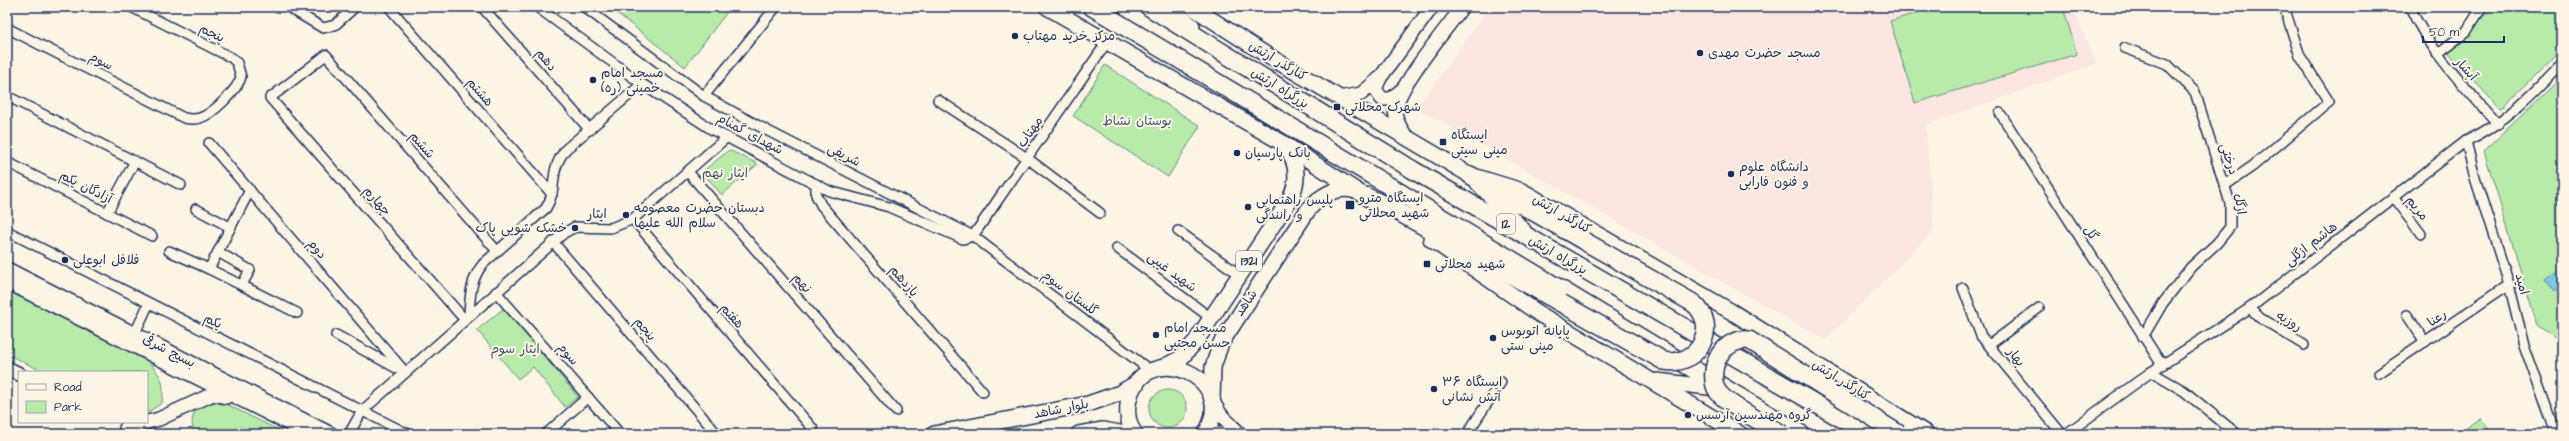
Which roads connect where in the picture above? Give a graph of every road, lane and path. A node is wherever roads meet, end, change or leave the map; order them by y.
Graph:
1 (131, 7) edge
2 (288, 7) edge
3 (355, 7) edge
4 (482, 7) edge
5 (537, 7) edge
6 (584, 7) edge
7 (776, 7) edge
8 (1047, 7) edge
9 (1092, 7) edge
10 (1149, 7) edge
11 (1168, 7) edge
12 (1192, 7) edge
13 (1432, 7) edge
14 (1462, 7) edge
15 (2284, 7) edge
16 (2410, 7) edge
17 (2482, 7) edge
18 (389, 8) edge
19 (8, 32) edge
20 (1107, 42) junction
21 (2125, 48) dead end
22 (2437, 54) junction
23 (326, 55) joint
24 (1238, 63) junction
25 (2562, 63) edge
26 (1380, 78) junction
27 (642, 84) junction
28 (1404, 87) junction
29 (7, 96) edge
30 (704, 96) junction
31 (1339, 98) junction
32 (938, 100) dead end
33 (2000, 113) dead end
34 (184, 118) joint
35 (2498, 124) junction
36 (590, 130) junction
37 (727, 137) junction
38 (1407, 138) junction
39 (2466, 141) junction
40 (1281, 142) junction
41 (209, 143) dead end
42 (1027, 158) junction
43 (135, 161) junction
44 (7, 162) edge
45 (688, 172) junction
46 (1470, 175) junction
47 (181, 184) dead end
48 (816, 184) junction
49 (2224, 186) junction
50 (250, 190) junction
51 (552, 194) junction
52 (1365, 196) junction
53 (2393, 197) junction
54 (1290, 199) junction
55 (196, 209) dead end
56 (1308, 210) junction
57 (107, 213) junction
58 (1100, 213) dead end
59 (633, 219) junction
60 (230, 227) junction
61 (7, 231) edge
62 (1178, 231) dead end
63 (2421, 234) dead end
64 (152, 236) dead end
65 (973, 236) junction
66 (1532, 240) junction
67 (553, 242) junction
68 (1117, 248) dead end
69 (168, 250) dead end
70 (218, 252) junction
71 (497, 252) junction
72 (7, 269) edge
73 (208, 270) junction
74 (1240, 275) junction
75 (7, 282) edge
76 (2509, 284) junction
77 (242, 285) junction
78 (1963, 288) dead end
79 (496, 292) junction
80 (149, 303) junction
81 (2039, 308) dead end
82 (2250, 308) junction
83 (297, 313) dead end
84 (2407, 315) dead end
85 (467, 318) junction
86 (1211, 318) junction
87 (135, 333) junction
88 (336, 335) dead end
89 (2143, 337) junction
90 (2425, 342) junction
91 (1989, 345) junction
92 (2304, 345) dead end
93 (168, 356) junction
94 (2162, 365) junction
95 (1157, 369) junction
96 (405, 372) junction
97 (2151, 372) junction
98 (2379, 373) dead end
99 (1652, 380) junction
100 (1501, 382) dead end
101 (1136, 383) junction
102 (1727, 389) junction
103 (983, 392) dead end
104 (588, 398) junction
105 (240, 400) junction
106 (1212, 400) junction
107 (362, 411) junction
108 (896, 411) dead end
109 (148, 421) edge
110 (133, 423) edge
111 (120, 425) edge
112 (813, 429) dead end
113 (138, 434) edge
114 (309, 434) edge
115 (331, 434) edge
116 (349, 434) edge
117 (408, 434) edge
118 (546, 434) edge
119 (620, 434) edge
120 (717, 434) edge
121 (934, 434) edge
122 (1079, 434) edge
123 (1125, 434) edge
124 (1135, 434) edge
125 (1205, 434) edge
126 (1209, 434) edge
127 (1223, 434) edge
128 (1240, 434) edge
129 (1468, 434) edge
130 (1740, 434) edge
131 (1782, 434) edge
132 (1801, 434) edge
133 (1868, 434) edge
134 (1899, 434) edge
135 (1927, 434) edge
136 (2062, 434) edge
137 (2066, 434) edge
138 (2237, 434) edge
139 (2556, 434) edge

1 - 34 street, پنجم
2 - 3 street
4 - 36 street, دهم
5 - 27 street, شهدای گمنام
6 - 30 street, شریفی
7 - 30 street
8 - 20 main road
9 - 102 highway, بزرگراه ارتش / 12
10 - 24 highway, بزرگراه ارتش / 12
11 - 24 main road
12 - 31 main road, کنارگذر ارتش
13 - 26 main road
14 - 28 main road
15 - 49 street, درختی
16 - 22 street, آبشار
17 - 22 street
18 - 51 street, هشتم
19 - 34 street, سوم
20 - 40 main road
20 - 42 street, مهتاب
21 - 49 street, درختی
22 - 35 street, آبشار
23 - 71 street, ششم
23 - 85 street, چهارم
24 - 66 highway, بزرگراه ارتش / 12
25 - 35 street, هاشم ازگلی
26 - 28 main road
26 - 31 main road
27 - 36 street
27 - 37 street, شهدای گمنام
28 - 38 main road
29 - 43 street
30 - 65 street, شریفی
31 - 38 main road, کنارگذر ارتش
32 - 42 street
33 - 89 street, گل
35 - 39 street, هاشم ازگلی
36 - 51 street
37 - 45 street, ایثار
37 - 48 street, شهدای گمنام
38 - 46 main road, کنارگذر ارتش
39 - 53 street, هاشم ازگلی
39 - 76 street, امید
40 - 52 main road
40 - 54 main road, شاهد / 1321
41 - 50 street, دوم
42 - 58 street
42 - 65 street, مهتاب
43 - 47 street
43 - 57 street
44 - 57 street, آزادگان یکم
45 - 59 street, ایثار
45 - 108 street, نهم
46 - 52 highway, bridge
46 - 66 main road
46 - 135 main road, کنارگذر ارتش
48 - 65 street, شهدای گمنام
48 - 103 street, یازدهم
49 - 89 street, ازگل
50 - 60 street
50 - 96 street, دوم
51 - 71 street
52 - 56 main road, شاهد / 1321
52 - 99 main road
53 - 63 street, مریم
53 - 82 street, هاشم ازگلی
54 - 56 main road
54 - 74 main road, شاهد / 1321
55 - 60 street
56 - 106 main road, شاهد / 1321
57 - 64 street, آزادگان یکم
59 - 67 street, ایثار
59 - 112 street, هفتم
60 - 70 street
61 - 80 street, یکم
62 - 74 street
65 - 95 street, گلستان سوم
66 - 133 highway, بزرگراه ارتش / 12
67 - 79 street, ایثار
67 - 120 street, پنجم
68 - 86 street, شهید غیبی
69 - 73 street
70 - 73 street
70 - 77 street
71 - 85 street
72 - 87 main road, بسیج شرقی
73 - 77 street
74 - 86 main road, شاهد / 1321
75 - 93 main road, بسیج شرقی
76 - 90 street, رعنا
76 - 139 street, امید
77 - 83 street
78 - 91 street, بهار
79 - 85 street, ایثار
79 - 104 street, سوم
80 - 87 street
80 - 107 street, یکم
81 - 91 street
82 - 92 street, روزبه
82 - 94 street, هاشم ازگلی
84 - 90 street
85 - 96 street, ایثار
86 - 95 main road, شاهد / 1321
87 - 93 main road, بسیج شرقی
88 - 96 street
89 - 94 street, گل
90 - 98 street, رعنا
91 - 136 street, بهار
93 - 105 main road, بسیج شرقی
93 - 115 main road, بسیج شرقی
94 - 97 street, هاشم ازگلی
95 - 101 main road, بلوار شاهد
95 - 106 main road
96 - 107 street, ایثار
97 - 137 street, هاشم ازگلی
97 - 138 street
99 - 102 main road
99 - 130 main road
100 - 129 street
101 - 121 main road, بلوار شاهد
101 - 124 main road
102 - 132 highway, بزرگراه ارتش / 12
104 - 118 street
104 - 119 street, سوم
105 - 109 main road
105 - 114 main road, بسیج شرقی
106 - 125 main road, شاهد
106 - 128 main road
107 - 116 street, ایثار
107 - 117 street, یکم
110 - 111 main road
111 - 113 main road
122 - 123 main road
126 - 127 main road
131 - 134 highway, bridge

